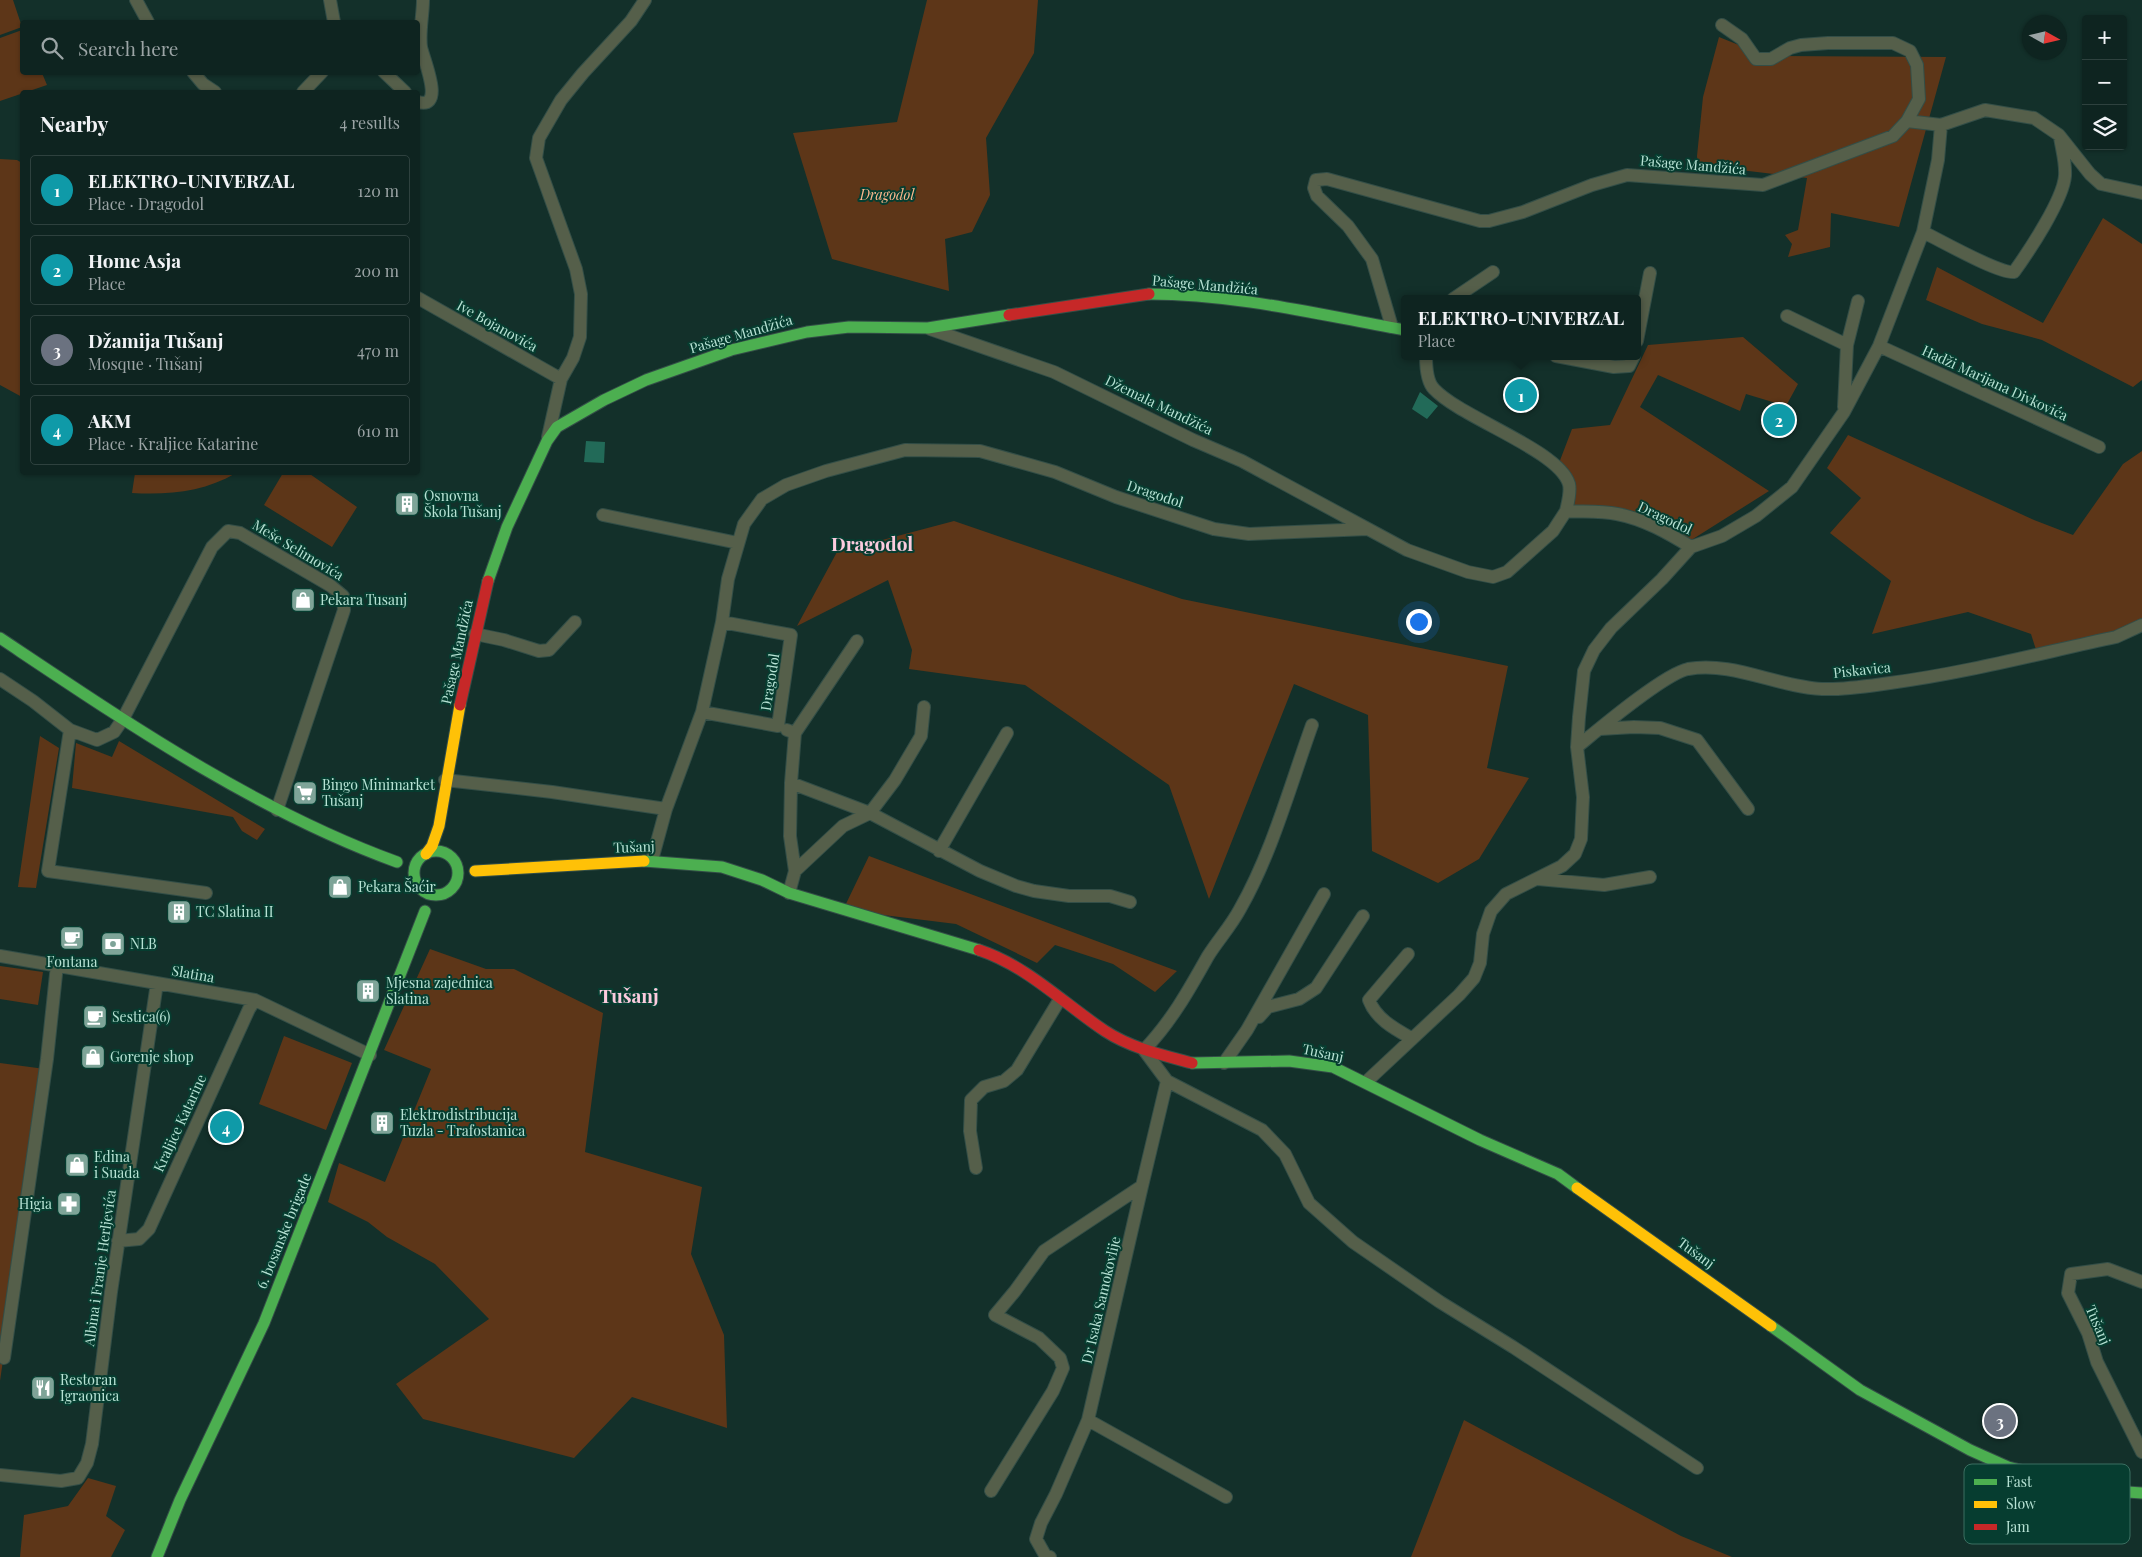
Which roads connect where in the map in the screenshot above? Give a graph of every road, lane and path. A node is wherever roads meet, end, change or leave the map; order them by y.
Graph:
1 (136, 0) edge
2 (330, 0) edge
3 (423, 0) edge
4 (645, 0) edge
5 (147, 20) edge
6 (334, 20) edge
7 (1722, 25) dead end
8 (196, 75) edge
9 (319, 75) edge
10 (387, 75) edge
11 (212, 90) edge
12 (305, 90) edge
13 (403, 90) edge
14 (420, 103) edge
15 (1907, 121) junction
16 (1941, 125) junction
17 (2059, 135) junction
18 (2142, 193) edge
19 (1923, 232) junction
20 (1493, 272) dead end
21 (1650, 273) dead end
22 (1459, 295) edge
23 (420, 299) edge
24 (1858, 301) dead end
25 (1787, 316) dead end
26 (1641, 320) edge
27 (1392, 327) junction
28 (928, 328) junction
29 (1401, 329) edge
30 (1847, 345) junction
31 (1879, 346) junction
32 (1426, 360) edge
33 (1577, 360) edge
34 (1632, 360) edge
35 (561, 379) junction
36 (1844, 412) junction
37 (547, 441) junction
38 (2099, 447) dead end
39 (1566, 510) junction
40 (602, 515) dead end
41 (1368, 529) junction
42 (738, 543) junction
43 (1691, 547) junction
44 (575, 622) dead end
45 (722, 622) junction
46 (2142, 625) edge
47 (475, 634) junction
48 (0, 638) edge
49 (857, 641) dead end
50 (0, 679) edge
51 (924, 707) dead end
52 (702, 712) junction
53 (124, 719) junction
54 (1312, 725) dead end
55 (778, 726) junction
56 (1600, 729) junction
57 (70, 730) junction
58 (795, 733) junction
59 (1007, 733) dead end
60 (1577, 747) junction
61 (445, 780) junction
62 (791, 783) junction
63 (666, 809) junction
64 (1748, 809) dead end
65 (277, 810) junction
66 (870, 814) junction
67 (939, 851) junction
68 (423, 856) junction
69 (652, 860) junction
70 (397, 862) junction
71 (456, 862) junction
72 (475, 871) junction
73 (795, 871) junction
74 (415, 877) junction
75 (1650, 877) dead end
76 (1538, 879) junction
77 (456, 883) junction
78 (422, 889) junction
79 (206, 893) dead end
80 (789, 893) junction
81 (1324, 894) dead end
82 (441, 895) junction
83 (1130, 902) dead end
84 (425, 910) junction
85 (1363, 916) dead end
86 (1408, 954) dead end
87 (0, 956) edge
88 (57, 965) junction
89 (157, 983) junction
90 (1060, 999) junction
91 (255, 1000) junction
92 (1247, 1030) junction
93 (1411, 1038) junction
94 (1144, 1050) junction
95 (370, 1055) junction
96 (1224, 1063) junction
97 (1167, 1081) junction
98 (1366, 1082) junction
99 (976, 1168) dead end
100 (1142, 1186) junction
101 (118, 1242) junction
102 (2142, 1282) edge
103 (4, 1358) dead end
104 (1088, 1420) junction
105 (2142, 1452) edge
106 (1999, 1464) edge
107 (1697, 1468) dead end
108 (0, 1475) edge
109 (991, 1491) dead end
110 (1226, 1497) dead end
111 (157, 1557) edge
112 (1050, 1557) edge

1 - 5 street
2 - 6 street
3 - 14 street
4 - 35 street
7 - 15 street, Pašage Mandžića
8 - 11 street
9 - 12 street
10 - 13 street
15 - 16 street
15 - 27 street, Pašage Mandžića
16 - 17 street
16 - 19 street
17 - 18 street
17 - 19 street
19 - 31 street
20 - 22 street
21 - 26 street
23 - 35 street, Ive Bojanovića
24 - 30 street
25 - 30 street
27 - 28 street, Pašage Mandžića
27 - 29 street, Pašage Mandžića
28 - 37 street, Pašage Mandžića
28 - 41 street, Džemala Mandžića
30 - 36 street
31 - 36 street
31 - 38 street, Hadži Marijana Divkovića
32 - 39 street
33 - 34 street
35 - 37 street
36 - 43 street
37 - 47 street, Pašage Mandžića
39 - 41 street
39 - 43 street, Dragodol
40 - 42 street
41 - 42 street, Dragodol
42 - 45 street, Dragodol
43 - 60 street
44 - 47 street
45 - 52 street, Dragodol
45 - 55 street, Dragodol
46 - 56 street, Piskavica
47 - 61 street, Pašage Mandžića
48 - 53 street
49 - 58 street
50 - 57 street
51 - 66 street
52 - 55 street, Dragodol
52 - 63 street, Dragodol
53 - 57 street
53 - 65 street
53 - 65 street, Meše Selimovića
54 - 94 street
55 - 58 street
56 - 60 street, Piskavica
56 - 64 street
57 - 79 street
58 - 62 street
59 - 67 street
60 - 76 street
61 - 63 street
61 - 68 street, Pašage Mandžića
62 - 66 street
62 - 73 street
63 - 69 street, Dragodol
65 - 70 street
66 - 67 street
66 - 73 street
67 - 83 street
68 - 70 street
68 - 71 street
68 - 74 street
69 - 72 street, Tušanj
69 - 80 street, Tušanj
70 - 74 street
71 - 72 street
71 - 77 street
72 - 77 street
73 - 80 street
74 - 78 street
75 - 76 street
76 - 93 street
77 - 82 street
78 - 82 street
78 - 84 street
80 - 90 street, Tušanj
81 - 92 street
82 - 84 street
84 - 95 street, 6. bosanske brigade
85 - 92 street
86 - 93 street
87 - 88 street, Slatina
88 - 89 street, Slatina
88 - 103 street
89 - 91 street, Slatina
89 - 101 street, Albina i Franje Herljevića
90 - 94 street, Tušanj
90 - 99 street
91 - 95 street, Slatina
91 - 101 street, Kraljice Katarine
92 - 96 street
93 - 98 street
94 - 96 street, Tušanj
94 - 97 street
95 - 111 street, 6. bosanske brigade
96 - 98 street, Tušanj
97 - 100 street, Dr Isaka Samokovlije
97 - 107 street
98 - 106 street, Tušanj
100 - 104 street, Dr Isaka Samokovlije
100 - 109 street, Dr Isaka Samokovlije
101 - 108 street, Albina i Franje Herljevića
102 - 105 street, Tušanj
104 - 110 street
104 - 112 street, Dr Isaka Samokovlije

